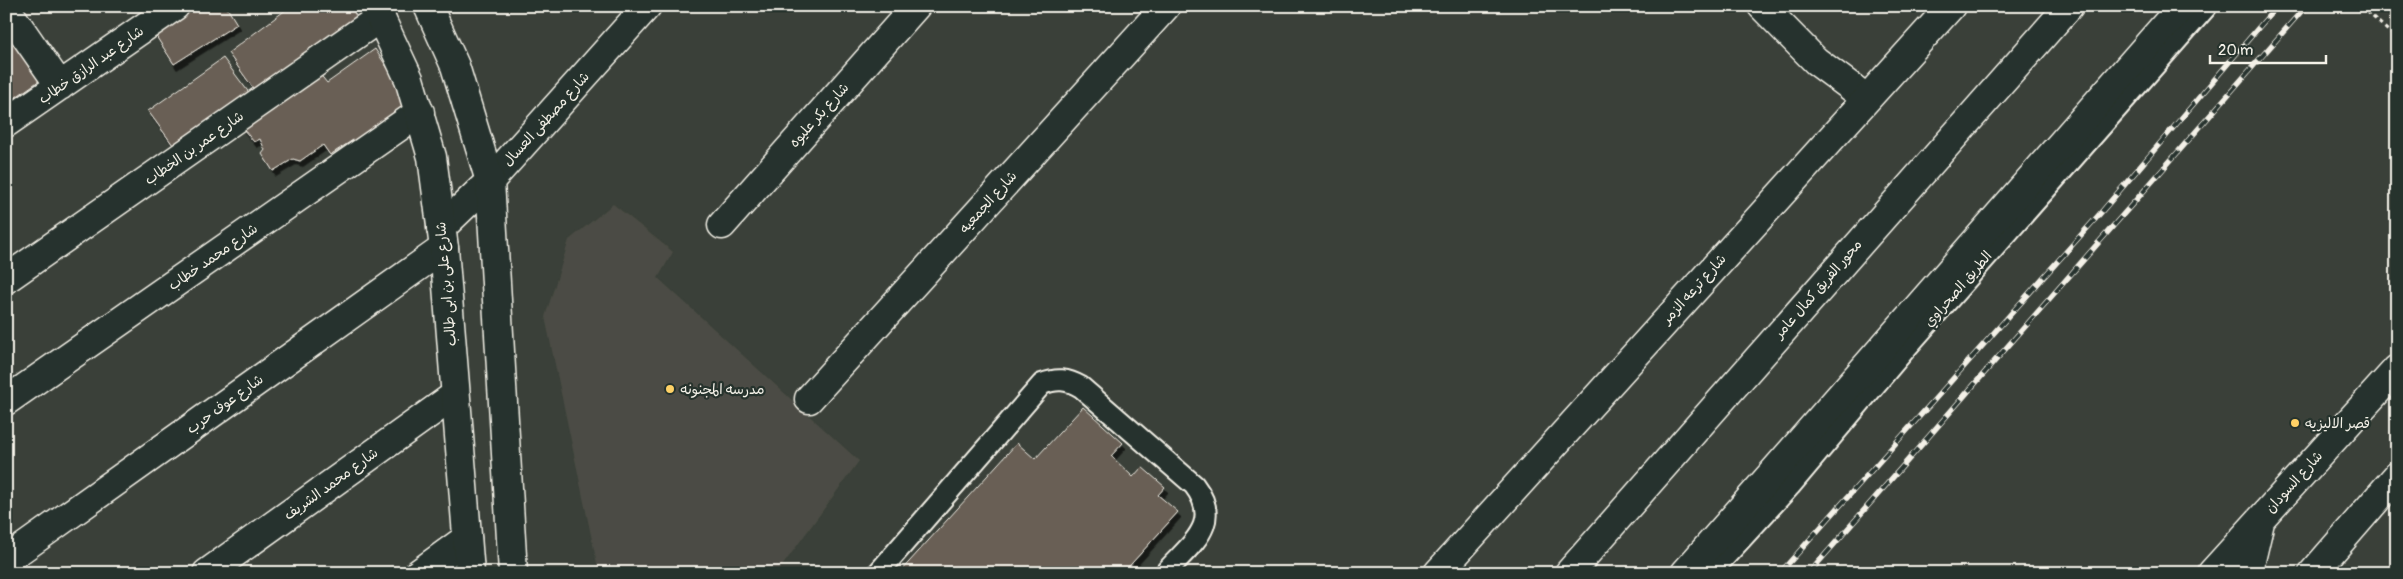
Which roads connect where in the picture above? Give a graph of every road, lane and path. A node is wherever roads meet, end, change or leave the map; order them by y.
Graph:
1 (175, 6) edge
2 (428, 6) edge
3 (647, 6) edge
4 (916, 6) edge
5 (1166, 6) edge
6 (1762, 6) edge
7 (1951, 6) edge
8 (2068, 6) edge
9 (2182, 6) edge
10 (2207, 6) edge
11 (2361, 6) edge
12 (6, 8) edge
13 (378, 11) edge
14 (2397, 39) edge
15 (60, 86) junction
16 (1866, 98) junction
17 (420, 112) junction
18 (6, 123) edge
19 (490, 181) junction
20 (722, 225) dead end
21 (442, 238) junction
22 (6, 279) edge
23 (2397, 369) edge
24 (455, 394) junction
25 (809, 399) dead end
26 (6, 401) edge
27 (2397, 476) edge
28 (2261, 518) junction
29 (467, 538) junction
30 (6, 560) edge
31 (206, 573) edge
32 (419, 573) edge
33 (470, 573) edge
34 (513, 573) edge
35 (878, 573) edge
36 (1165, 573) edge
37 (1438, 573) edge
38 (1569, 573) edge
39 (1685, 573) edge
40 (1710, 573) edge
41 (2212, 573) edge
42 (2248, 573) edge
43 (2313, 573) edge

1 - 15 main road, شارع عبد الرازق خطاب
2 - 19 main road
3 - 19 main road, شارع مصطفى العسال
4 - 20 main road, شارع بكر عليوه
5 - 25 main road, شارع الجمعيه
6 - 16 main road
7 - 16 main road, شارع ترعه الزمر
8 - 38 main road, محور الفريق كمال عامر
9 - 39 main road
10 - 40 lane, الطريق الصحراوي
11 - 14 path
12 - 15 main road
13 - 17 main road, شارع على بن ابى طالب
13 - 22 main road, شارع عمر بن الخطاب
15 - 18 main road, شارع عبد الرازق خطاب
16 - 37 main road, شارع ترعه الزمر
17 - 21 main road, شارع على بن ابى طالب
17 - 26 main road, شارع محمد خطاب
19 - 21 main road, شارع مصطفى العسال
19 - 34 main road
21 - 24 main road, شارع على بن ابى طالب
21 - 30 main road, شارع عوف حرب
23 - 28 main road, شارع السودان
24 - 29 main road, شارع على بن ابى طالب
24 - 31 main road, شارع محمد الشريف
27 - 43 main road
28 - 41 main road, شارع السودان
28 - 42 main road
29 - 32 main road
29 - 33 main road, شارع على بن ابى طالب
35 - 36 lane

